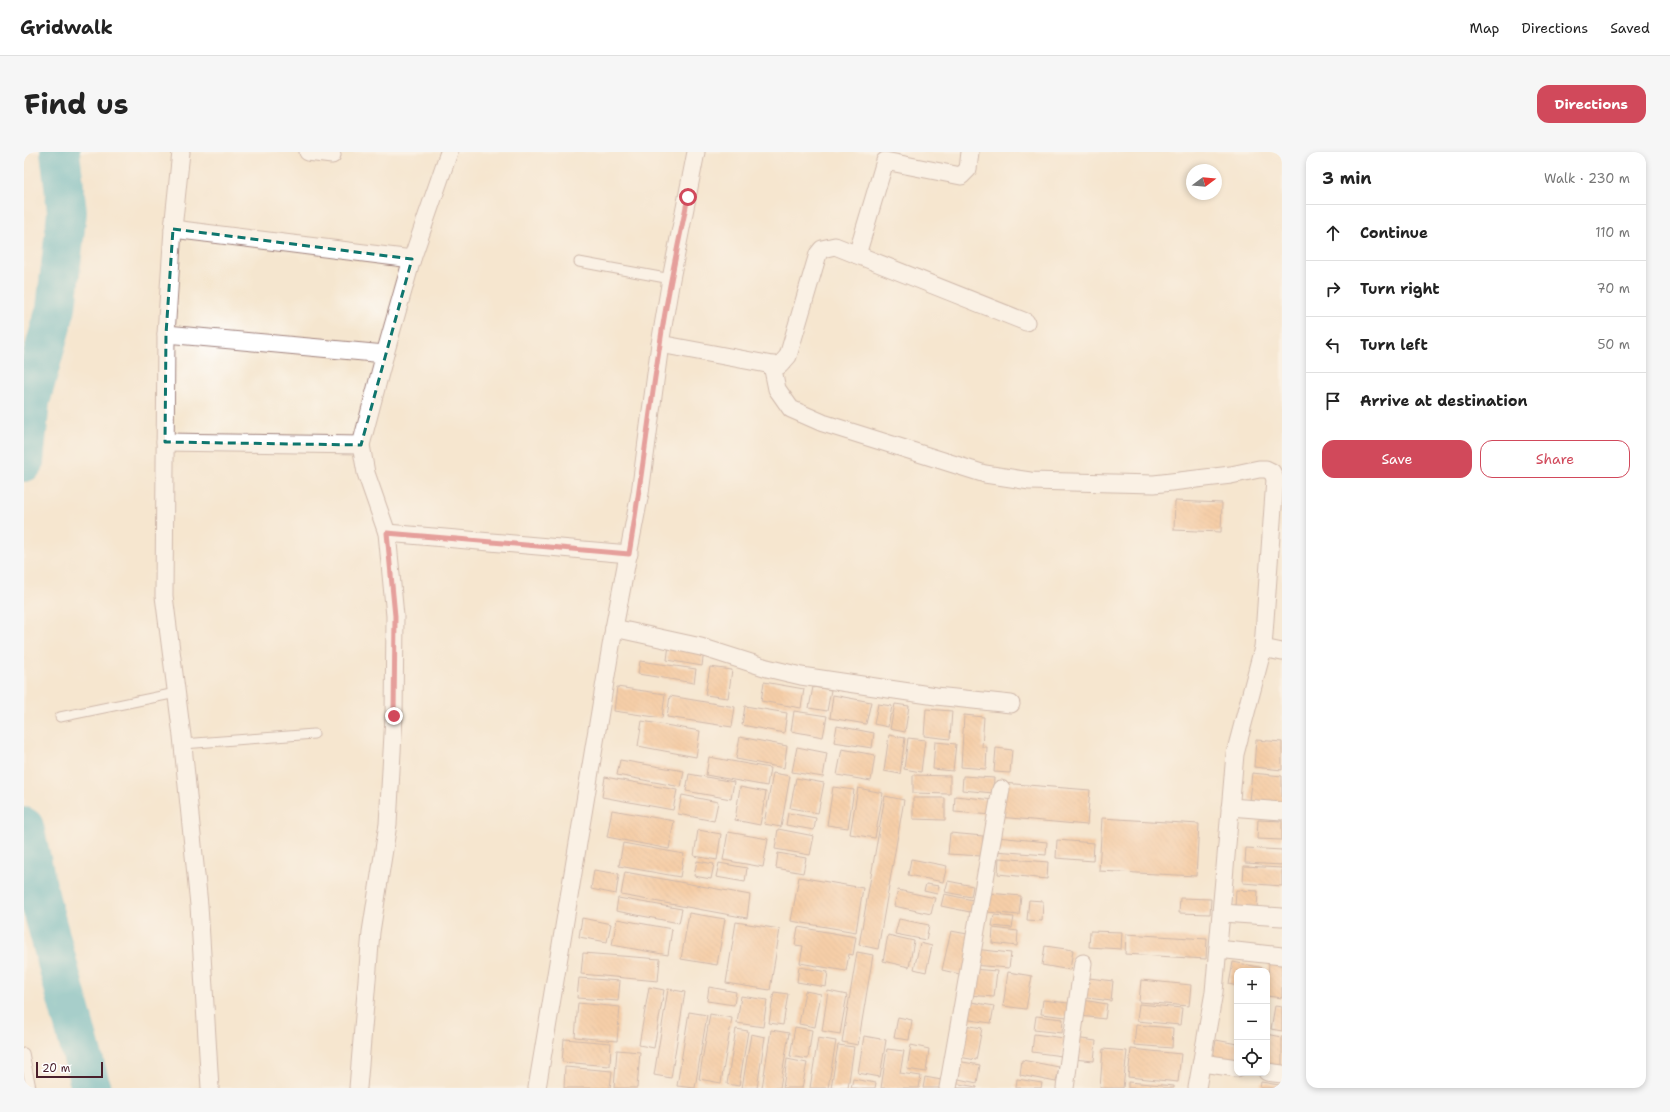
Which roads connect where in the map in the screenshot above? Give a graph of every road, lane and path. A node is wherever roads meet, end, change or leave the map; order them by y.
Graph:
1 (181, 152) edge
2 (308, 152) edge
3 (449, 152) edge
4 (696, 152) edge
5 (970, 152) edge
6 (332, 155) dead end
7 (173, 229) junction
8 (857, 255) junction
9 (412, 259) junction
10 (579, 262) dead end
11 (671, 279) junction
12 (1026, 322) dead end
13 (166, 334) junction
14 (660, 344) junction
15 (384, 354) junction
16 (772, 365) junction
17 (165, 442) junction
18 (361, 445) junction
19 (387, 533) junction
20 (629, 554) junction
21 (614, 628) junction
22 (1263, 648) junction
23 (1282, 652) edge
24 (176, 693) junction
25 (1011, 704) dead end
26 (60, 717) dead end
27 (314, 734) dead end
28 (183, 744) junction
29 (1001, 789) dead end
30 (1230, 807) junction
31 (1282, 810) edge
32 (1222, 913) junction
33 (1282, 917) edge
34 (1218, 949) junction
35 (1282, 956) edge
36 (1083, 963) dead end
37 (24, 1053) edge
38 (1202, 1063) junction
39 (1234, 1068) edge
40 (1270, 1072) edge
41 (1282, 1074) edge
42 (31, 1088) edge
43 (210, 1088) edge
44 (358, 1088) edge
45 (537, 1088) edge
46 (948, 1088) edge
47 (1065, 1088) edge
48 (1197, 1088) edge

1 - 7 street
2 - 6 street
3 - 9 street
4 - 11 street
5 - 8 street
7 - 9 street
7 - 13 street
8 - 12 street
8 - 16 street
9 - 15 street
10 - 11 lane
11 - 14 street
13 - 15 street
13 - 17 street
14 - 16 street
14 - 20 street
15 - 18 street
16 - 22 street
17 - 18 street
17 - 24 street
18 - 19 street
19 - 20 street
19 - 44 street
20 - 21 street
21 - 25 street
21 - 45 street
22 - 23 street
22 - 30 street
24 - 26 lane
24 - 28 street
27 - 28 lane
28 - 43 street
29 - 46 street
30 - 31 street
30 - 32 street
32 - 33 street
32 - 34 street
34 - 35 street
34 - 38 street
36 - 47 street
37 - 42 lane
38 - 39 street
38 - 48 street
40 - 41 street

